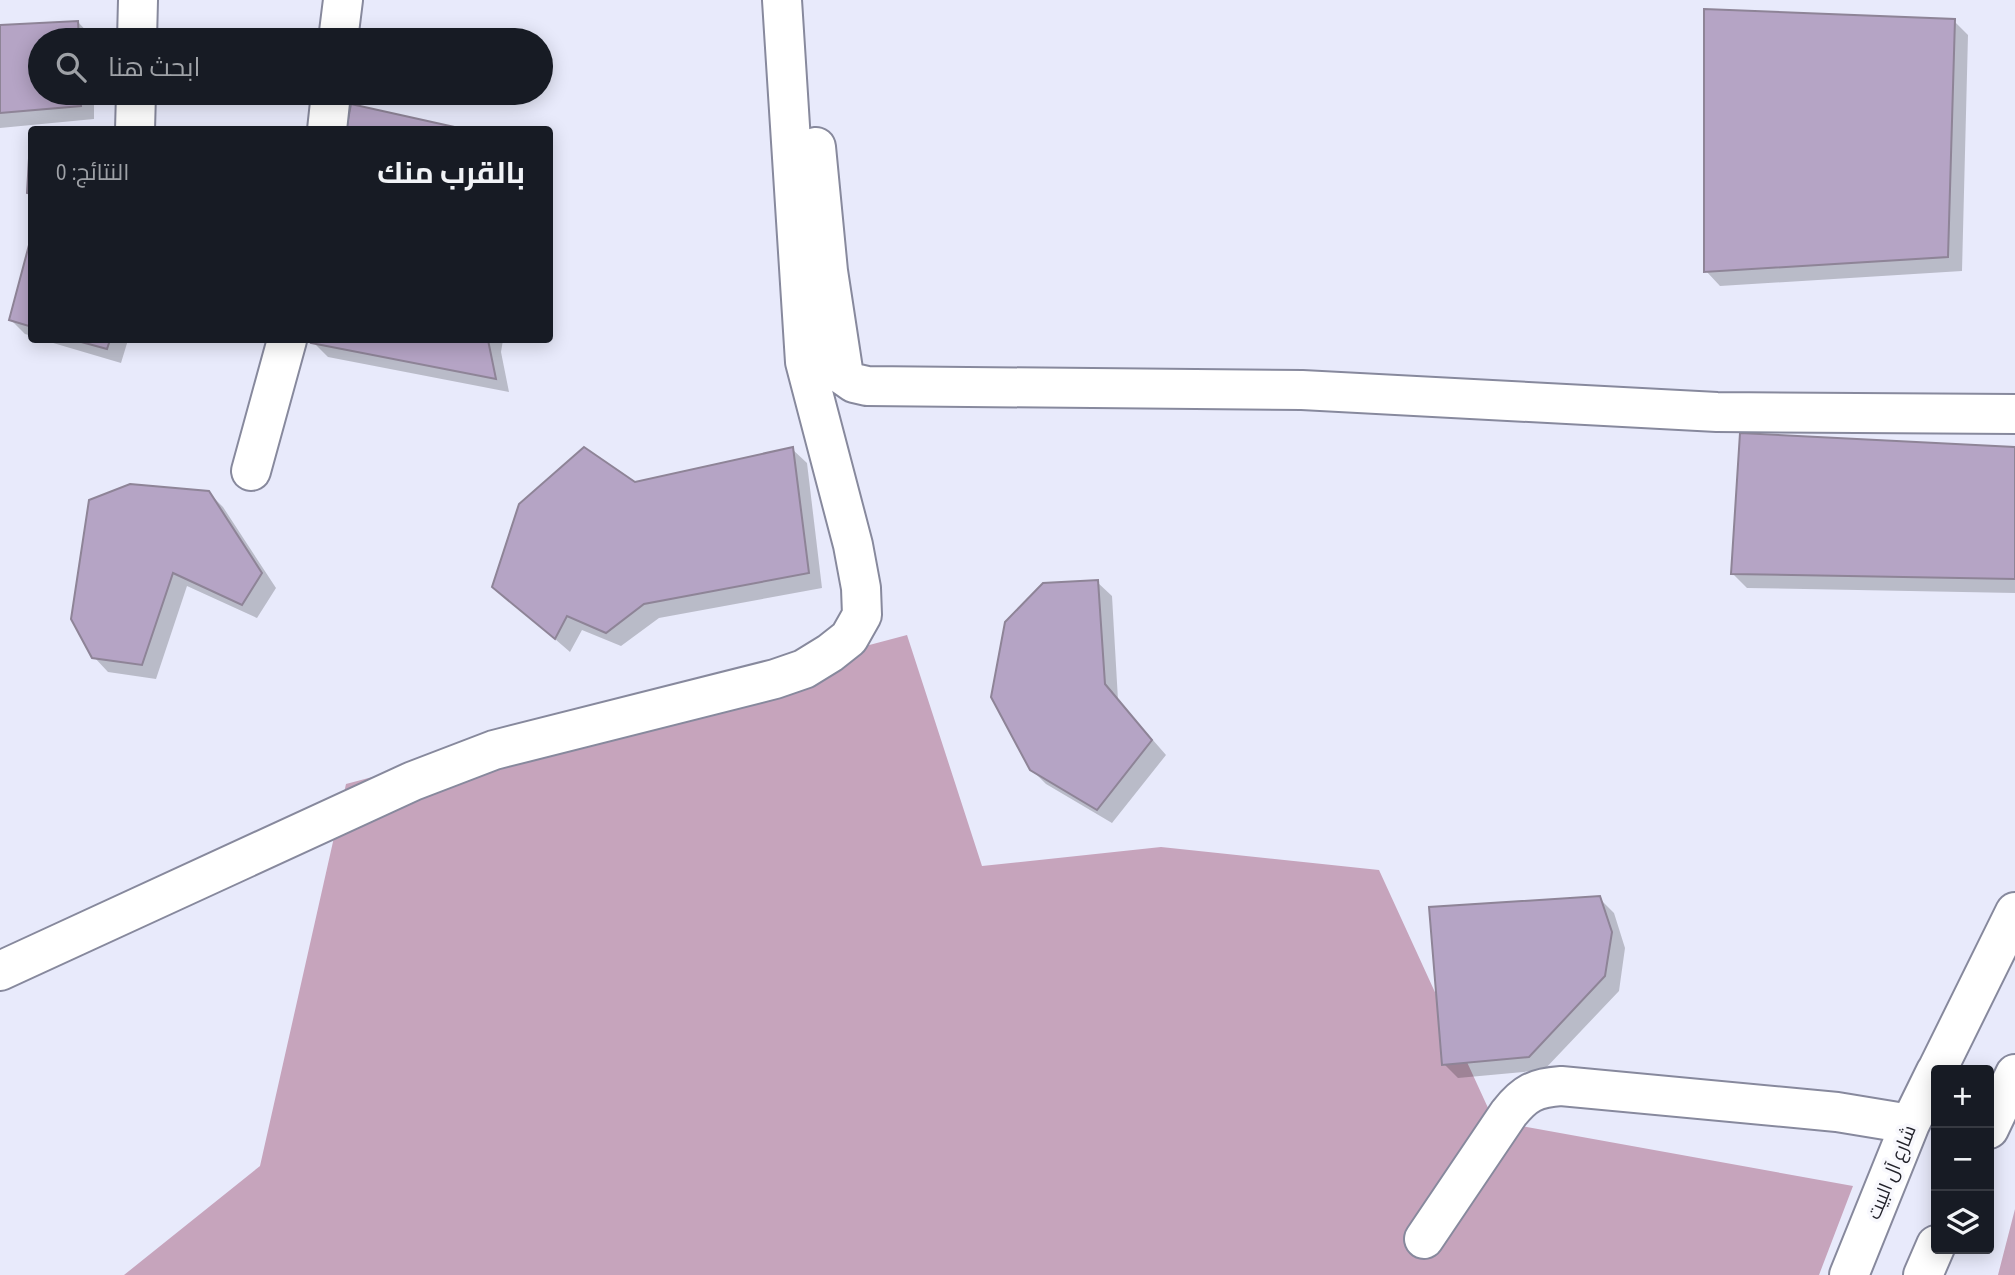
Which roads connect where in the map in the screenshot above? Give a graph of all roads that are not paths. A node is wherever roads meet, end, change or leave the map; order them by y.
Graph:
1 (138, 0) edge
2 (342, 0) edge
3 (782, 0) edge
4 (803, 0) edge
5 (137, 28) edge
6 (339, 28) edge
7 (136, 105) edge
8 (330, 105) edge
9 (135, 126) edge
10 (327, 126) edge
11 (286, 343) edge
12 (2015, 414) edge
13 (251, 471) dead end
14 (2015, 912) edge
15 (0, 971) edge
16 (1940, 1065) edge
17 (2015, 1074) edge
18 (1931, 1083) edge
19 (1910, 1125) junction
20 (1989, 1128) edge
21 (1424, 1239) dead end
22 (1932, 1254) edge
23 (1849, 1275) edge
24 (1923, 1275) edge

1 - 5 street
2 - 6 street
3 - 15 street
4 - 12 street
7 - 9 street
8 - 10 street
11 - 13 street
14 - 16 street, شارع آل البيت
17 - 20 street
18 - 19 street, شارع آل البيت
19 - 21 street
19 - 23 street, شارع آل البيت
22 - 24 street

